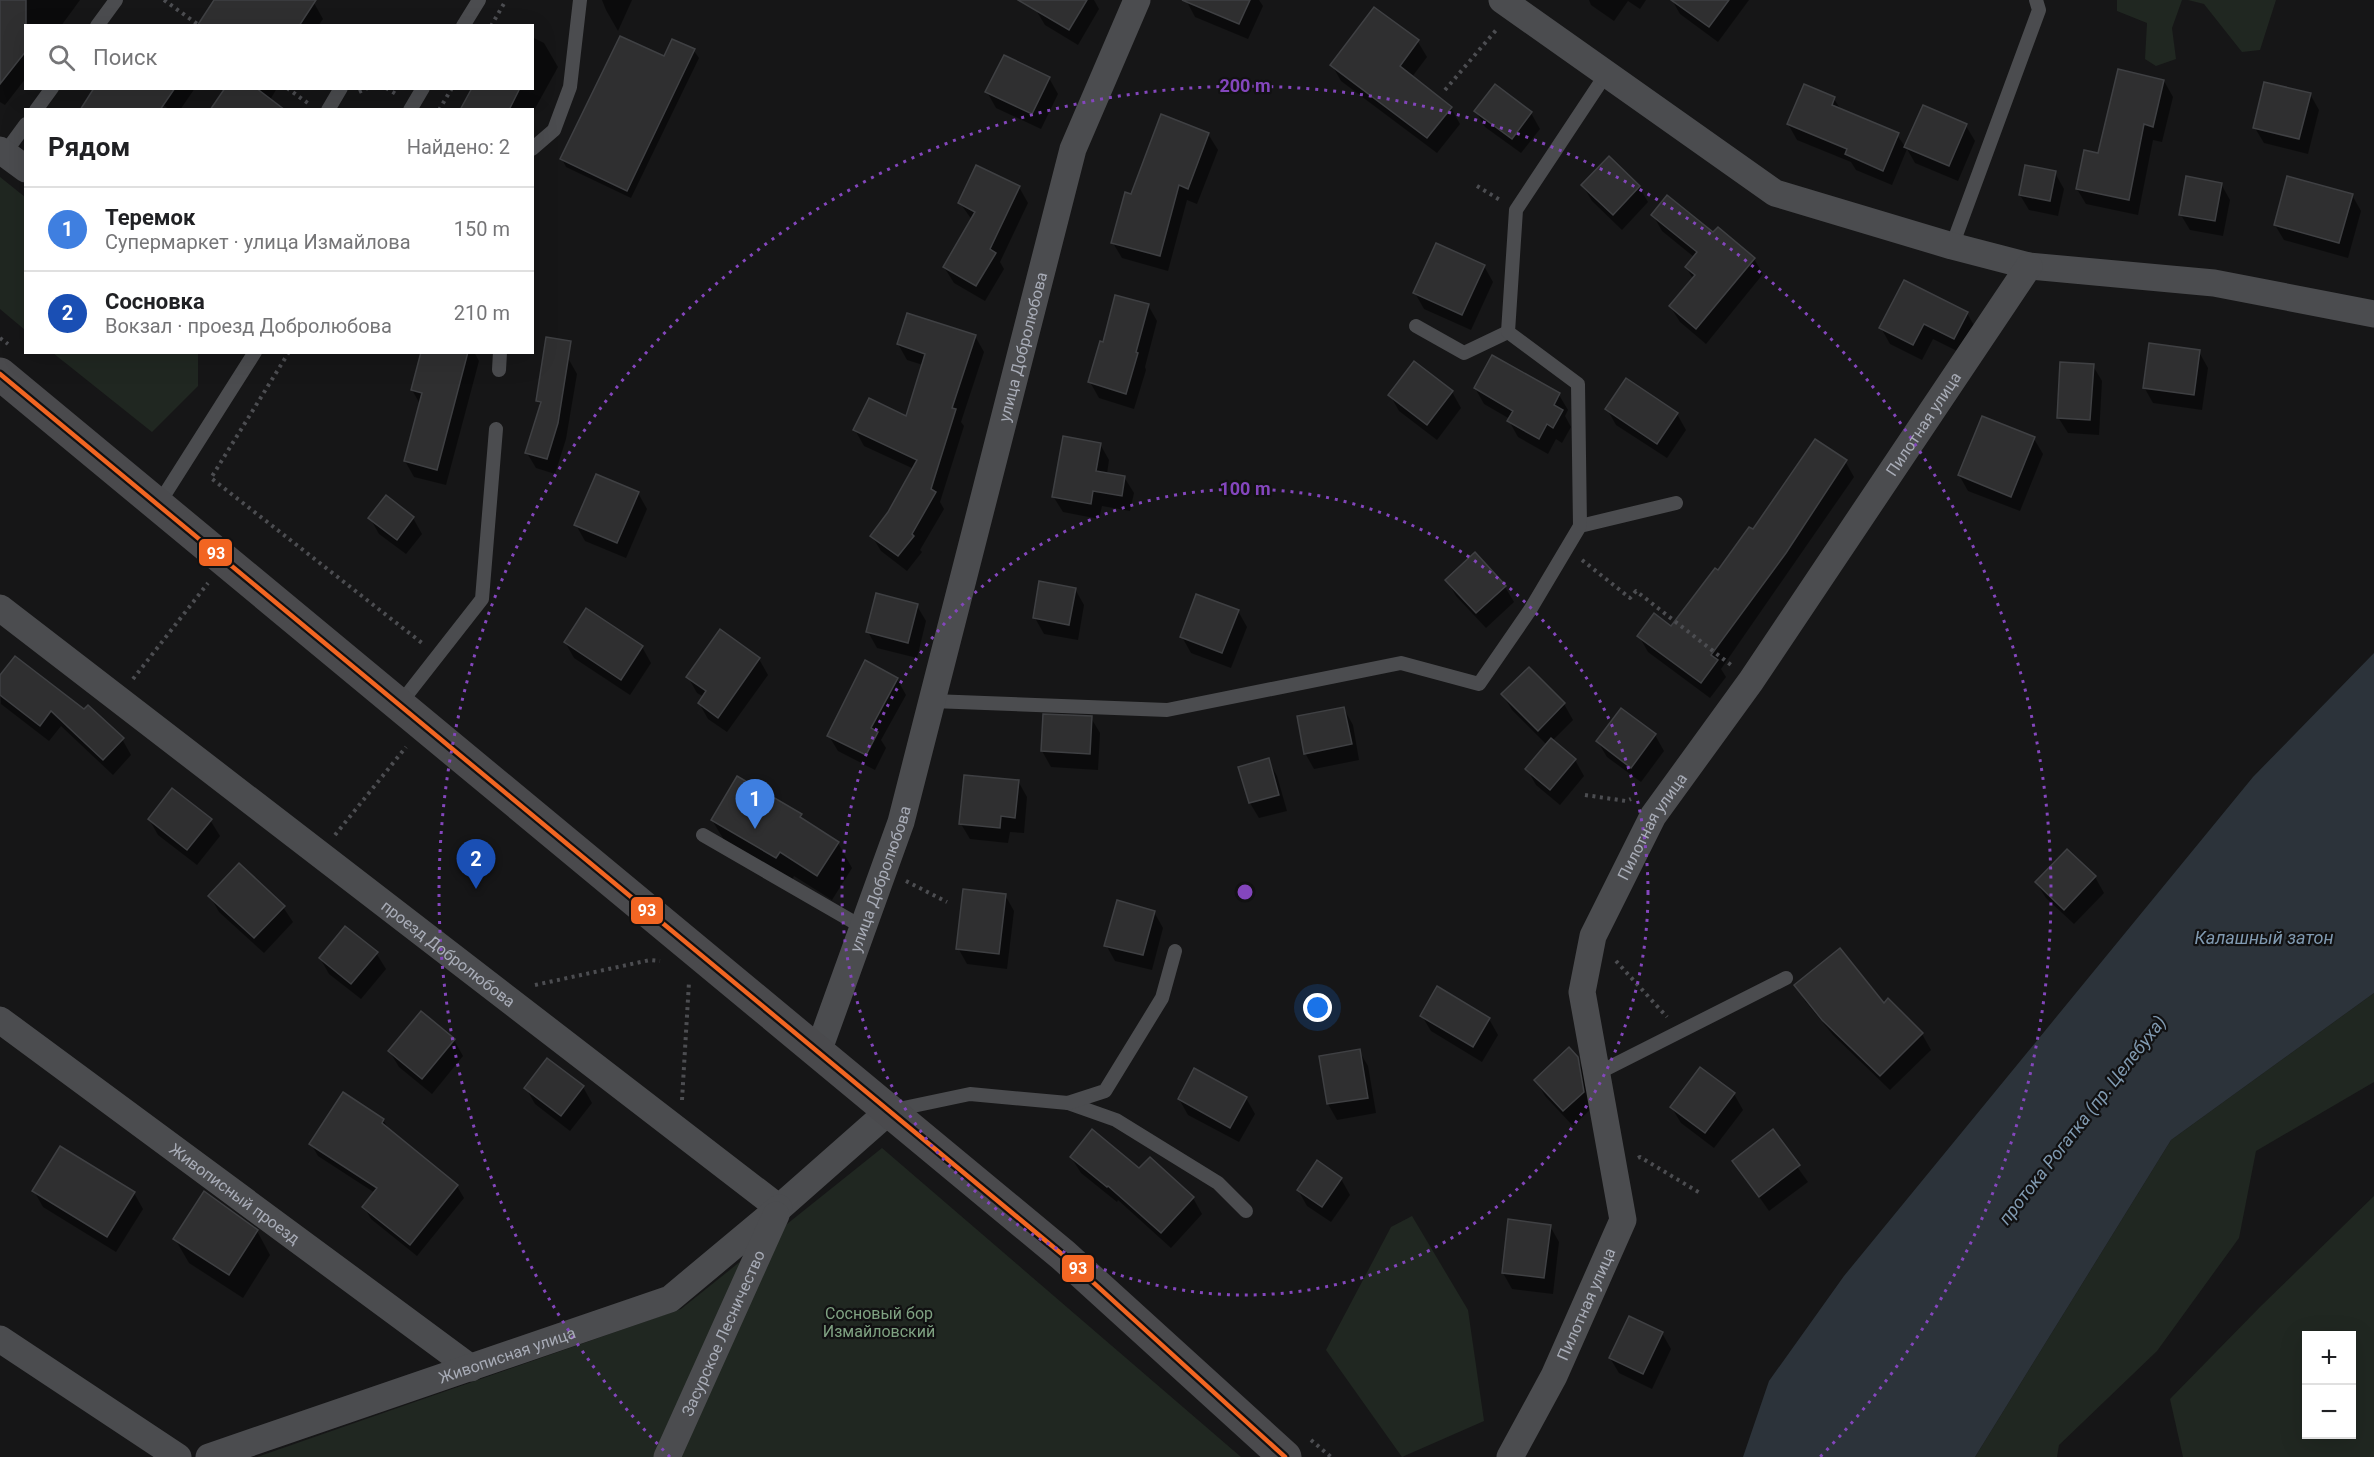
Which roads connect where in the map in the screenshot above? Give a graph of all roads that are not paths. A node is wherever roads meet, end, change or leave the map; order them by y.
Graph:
1 (116, 0) edge
2 (479, 0) edge
3 (580, 0) edge
4 (1137, 0) edge
5 (2036, 0) edge
6 (1511, 3) edge
7 (98, 24) edge
8 (464, 24) edge
9 (1606, 74) junction
10 (51, 90) edge
11 (340, 90) edge
12 (422, 90) edge
13 (37, 108) edge
14 (329, 108) edge
15 (411, 108) edge
16 (24, 128) edge
17 (534, 147) edge
18 (10, 158) edge
19 (1952, 246) junction
20 (2029, 266) junction
21 (2374, 314) edge
22 (1416, 326) dead end
23 (1508, 332) junction
24 (254, 354) edge
25 (500, 354) edge
26 (499, 370) dead end
27 (0, 374) edge
28 (496, 429) dead end
29 (1676, 503) dead end
30 (158, 505) junction
31 (1580, 526) junction
32 (0, 608) edge
33 (932, 701) junction
34 (399, 705) junction
35 (703, 835) dead end
36 (864, 928) junction
37 (1175, 951) dead end
38 (1786, 978) dead end
39 (0, 1020) edge
40 (818, 1052) junction
41 (1598, 1073) junction
42 (1068, 1102) junction
43 (889, 1111) junction
44 (779, 1208) junction
45 (1246, 1211) dead end
46 (0, 1340) edge
47 (471, 1368) junction
48 (178, 1457) edge
49 (209, 1457) edge
50 (667, 1457) edge
51 (1286, 1457) edge
52 (1510, 1457) edge

1 - 7 lane
2 - 8 lane
3 - 17 lane
4 - 33 street, улица Добролюбова
5 - 19 lane
6 - 9 street
9 - 19 street
9 - 23 lane
10 - 13 lane
11 - 14 lane
12 - 15 lane
16 - 18 lane
19 - 20 street
20 - 21 street
20 - 41 street, Пилотная улица
22 - 23 lane
23 - 31 lane
24 - 30 lane
25 - 26 lane
27 - 30 main road
28 - 34 lane
29 - 31 lane
30 - 34 main road
31 - 33 lane
32 - 44 street, проезд Добролюбова
33 - 36 street, улица Добролюбова
34 - 40 main road
35 - 36 lane
36 - 40 street, улица Добролюбова
37 - 42 lane
38 - 41 lane
39 - 47 street, Живописный проезд
40 - 43 main road
41 - 52 street, Пилотная улица
42 - 43 lane
42 - 45 lane
43 - 44 street
43 - 51 main road
44 - 47 street, Живописная улица
44 - 50 street, Засурское Лесничество
46 - 48 street
47 - 49 street, Живописная улица

